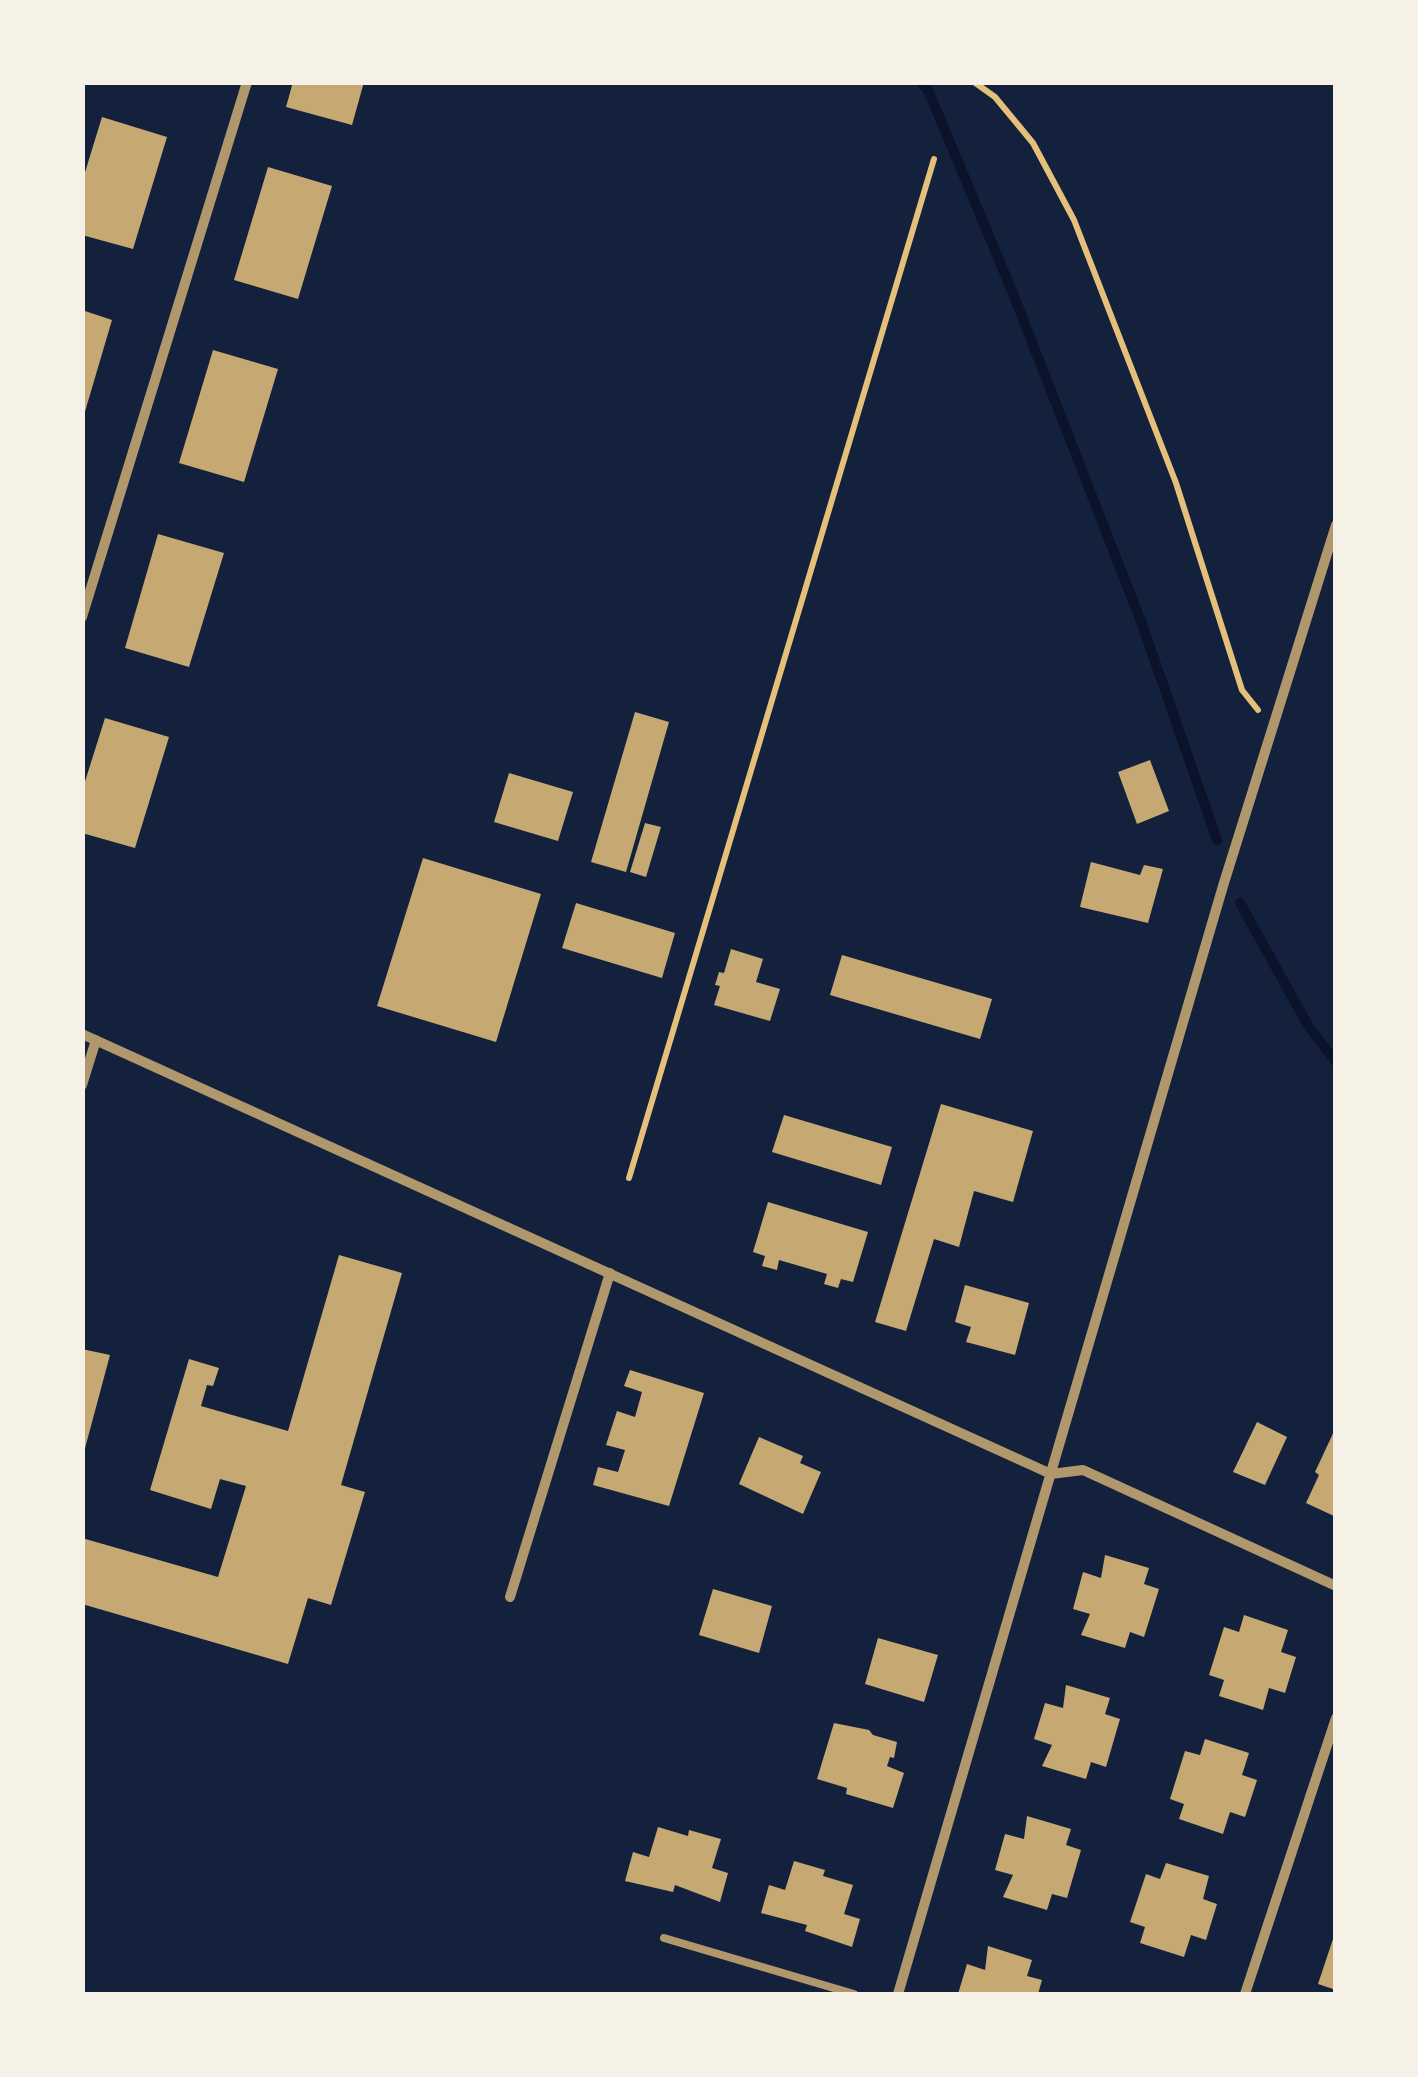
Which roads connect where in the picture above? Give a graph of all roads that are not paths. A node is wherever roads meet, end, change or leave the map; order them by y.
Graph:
1 (247, 82) edge
2 (1336, 526) edge
3 (82, 617) edge
4 (82, 1034) edge
5 (96, 1040) junction
6 (82, 1085) edge
7 (610, 1273) junction
8 (1050, 1474) junction
9 (1336, 1586) edge
10 (510, 1596) dead end
11 (1336, 1718) edge
12 (664, 1938) dead end
13 (854, 1994) edge
14 (898, 1994) edge
15 (1245, 1994) edge

1 - 3 street
2 - 8 street
4 - 5 street
5 - 6 street
5 - 7 street
7 - 8 street
7 - 10 street
8 - 9 street
8 - 14 street
11 - 15 street
12 - 13 lane

